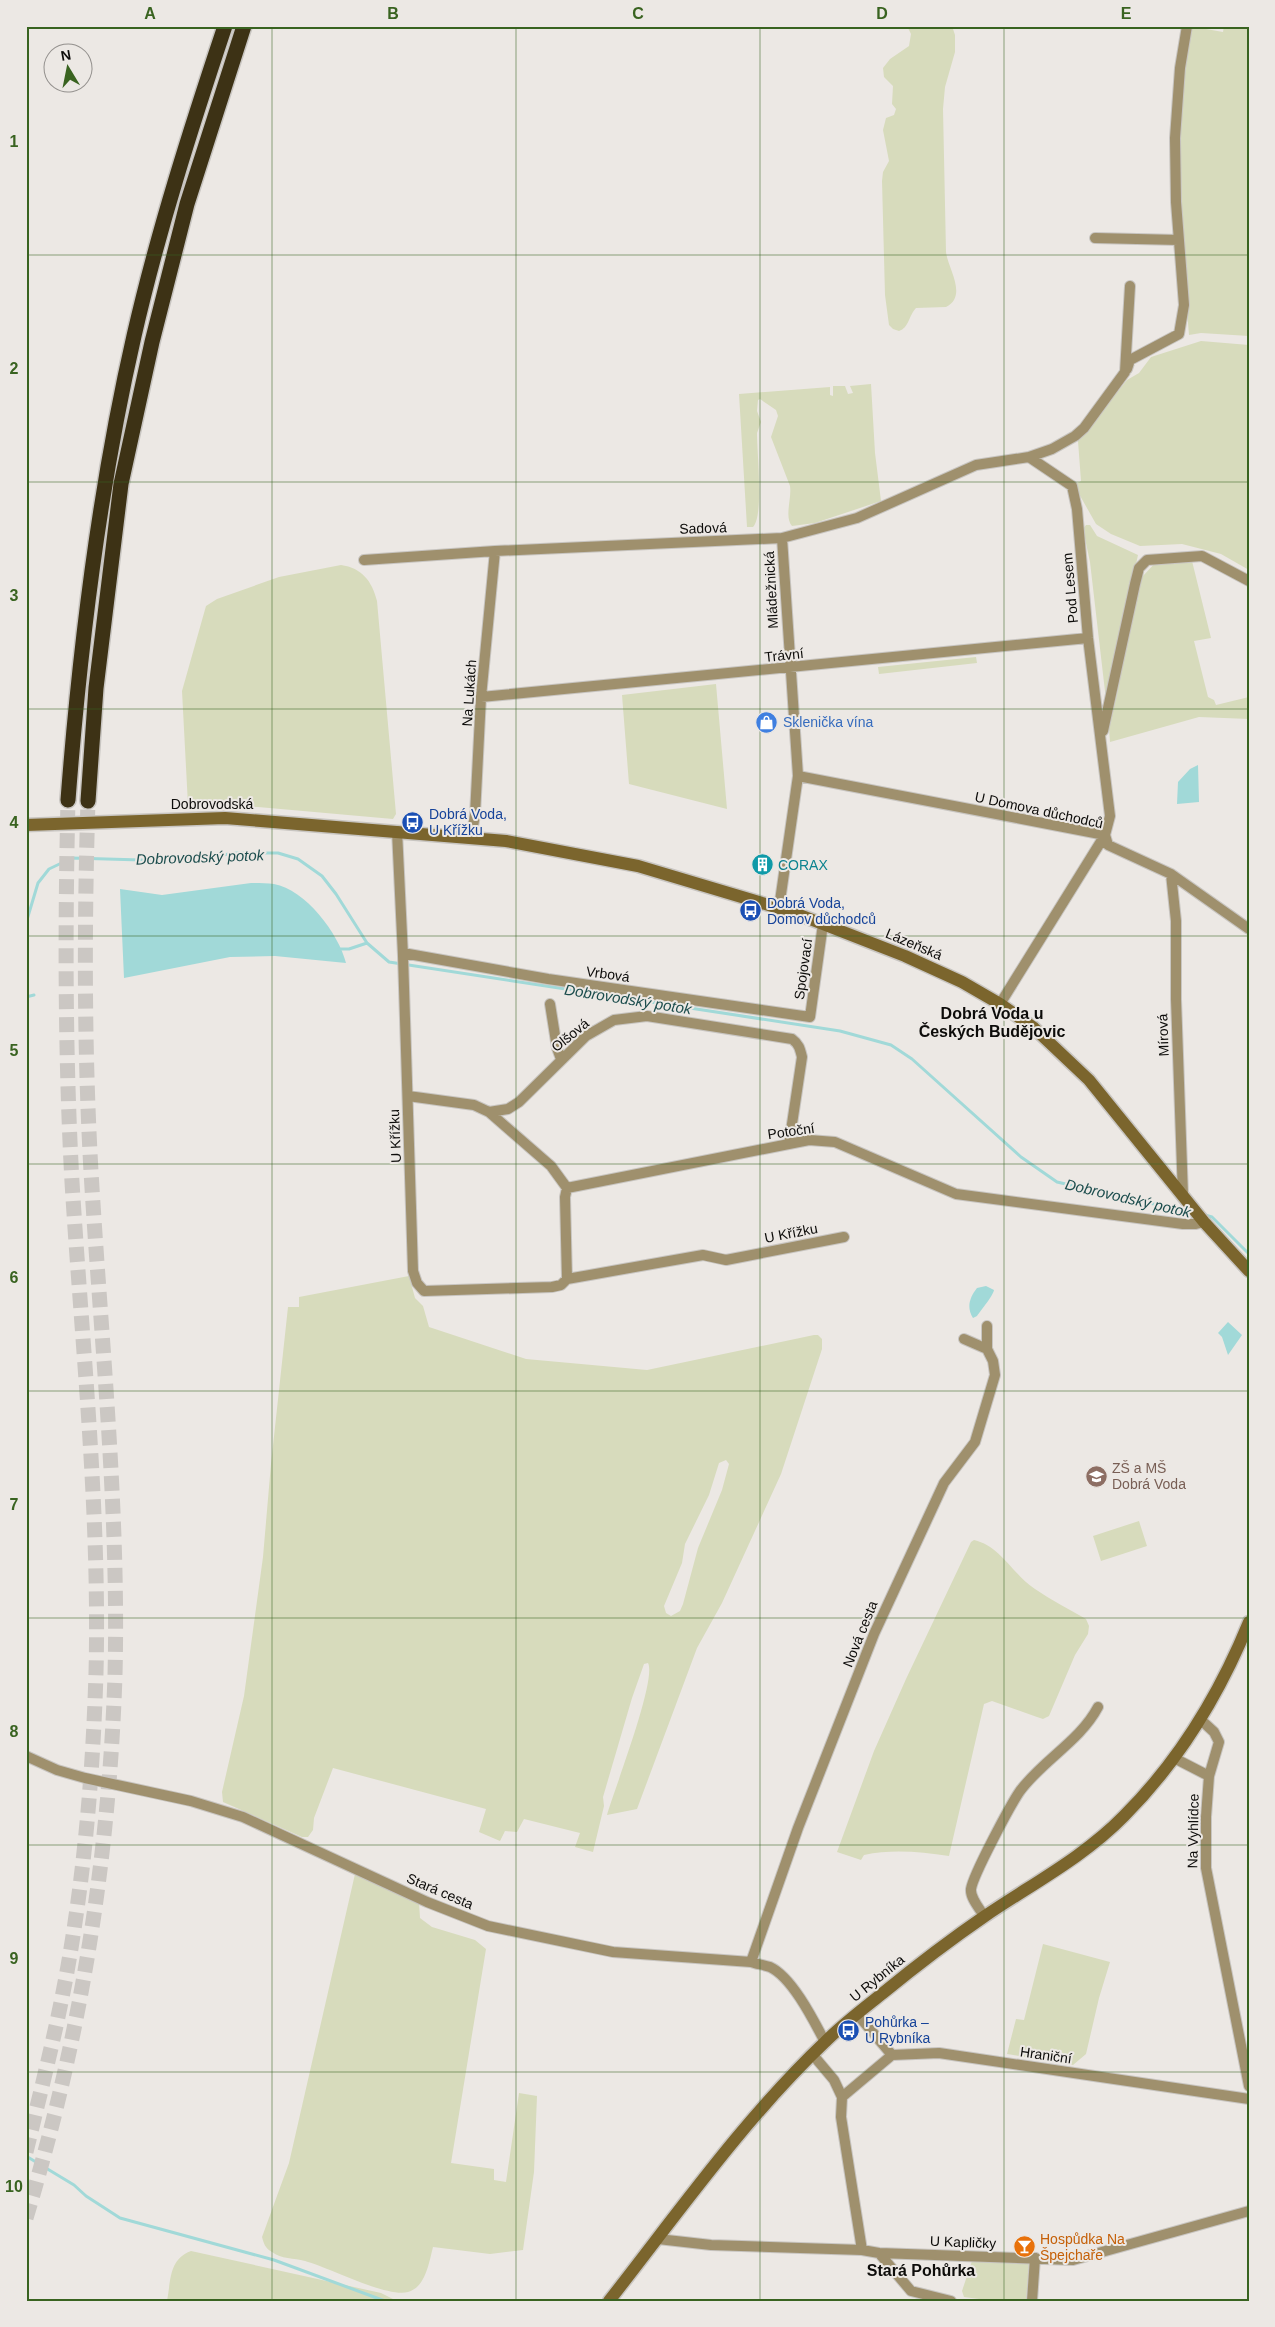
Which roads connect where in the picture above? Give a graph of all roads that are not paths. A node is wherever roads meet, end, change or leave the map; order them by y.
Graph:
1 (225, 26) edge
2 (244, 26) edge
3 (1187, 26) edge
4 (1095, 238) dead end
5 (1178, 240) junction
6 (1130, 286) dead end
7 (1125, 372) junction
8 (1030, 457) junction
9 (782, 538) junction
10 (495, 551) junction
11 (364, 560) dead end
12 (1249, 581) edge
13 (1088, 638) junction
14 (790, 668) junction
15 (481, 697) junction
16 (1101, 738) junction
17 (798, 776) junction
18 (68, 800) tunnel mouth
19 (88, 801) tunnel mouth
20 (26, 825) edge
21 (396, 831) junction
22 (1105, 835) junction
23 (471, 838) junction
24 (1170, 874) junction
25 (779, 908) junction
26 (823, 924) junction
27 (1249, 928) edge
28 (403, 955) junction
29 (550, 1004) dead end
30 (1000, 1004) junction
31 (810, 1018) joint
32 (561, 1059) junction
33 (408, 1096) junction
34 (489, 1112) junction
35 (789, 1144) junction
36 (567, 1188) junction
37 (1182, 1195) junction
38 (1204, 1222) junction
39 (844, 1237) dead end
40 (1249, 1271) edge
41 (568, 1278) junction
42 (987, 1326) dead end
43 (964, 1339) dead end
44 (987, 1350) junction
45 (1249, 1622) edge
46 (1098, 1707) dead end
47 (1201, 1720) junction
48 (26, 1756) edge
49 (1174, 1758) junction
50 (1209, 1776) junction
51 (984, 1916) junction
52 (751, 1962) junction
53 (857, 2014) junction
54 (825, 2042) junction
55 (813, 2055) junction
56 (892, 2055) junction
57 (1249, 2086) edge
58 (842, 2097) junction
59 (1249, 2099) edge
60 (1249, 2212) edge
61 (658, 2239) junction
62 (862, 2250) junction
63 (879, 2253) junction
64 (1035, 2258) junction
65 (609, 2301) edge
66 (951, 2301) edge
67 (1032, 2301) edge

1 - 18 highway
2 - 19 highway
3 - 5 street
4 - 5 street
5 - 7 street, Sadová
6 - 7 street
7 - 8 street, Sadová
8 - 9 street, Sadová
8 - 13 street, Pod Lesem
9 - 10 street, Sadová
9 - 14 street, Mládežnická
10 - 11 street, Sadová
10 - 15 street, Na Lukách
12 - 16 street, Pod Lesem
13 - 14 street, Trávní
13 - 16 street, Pod Lesem
14 - 15 street, Trávní
14 - 17 street, Mládežnická
15 - 23 street, Na Lukách
16 - 22 street, Pod Lesem
17 - 22 street, U Domova důchodců
17 - 25 street, Mládežnická
20 - 21 street, Dobrovodská
21 - 23 street, Lázeňská
21 - 28 street, U Křížku
22 - 24 street, U Domova důchodců
22 - 30 street, Pod Lesem
23 - 25 street, Lázeňská
24 - 27 street, U Domova důchodců
24 - 37 street, Mírová
25 - 26 street, Lázeňská
26 - 30 street, Lázeňská
26 - 31 street, Spojovací
28 - 31 street, Vrbová
28 - 33 street, U Křížku
29 - 32 street
30 - 37 street, Lázeňská
32 - 34 street, Olšová
32 - 35 street, Olšová
33 - 34 street
33 - 41 street, U Křížku
34 - 36 street
35 - 36 street, Potoční
35 - 38 street, Potoční
36 - 41 street
37 - 38 street, Lázeňská
38 - 40 street, Lázeňská
39 - 41 street, U Křížku
42 - 44 street, Nová cesta
43 - 44 street
44 - 52 street, Nová cesta
45 - 47 street
46 - 51 street
47 - 49 street, U Rybníka
47 - 50 street, Na Vyhlídce
48 - 52 street, Stará cesta
49 - 50 street
49 - 51 street, U Rybníka
50 - 57 street, Na Vyhlídce
51 - 53 street, U Rybníka
52 - 54 street, Stará cesta
53 - 54 street, U Rybníka
53 - 56 street
54 - 55 street, U Rybníka
55 - 58 street
55 - 61 street, U Rybníka
56 - 58 street
56 - 59 street, Hraniční
58 - 62 street
60 - 64 street, U Kapličky
61 - 62 street, U Kapličky
61 - 65 street, U Rybníka
62 - 63 street, U Kapličky
63 - 64 street, U Kapličky
63 - 66 street
64 - 67 street

